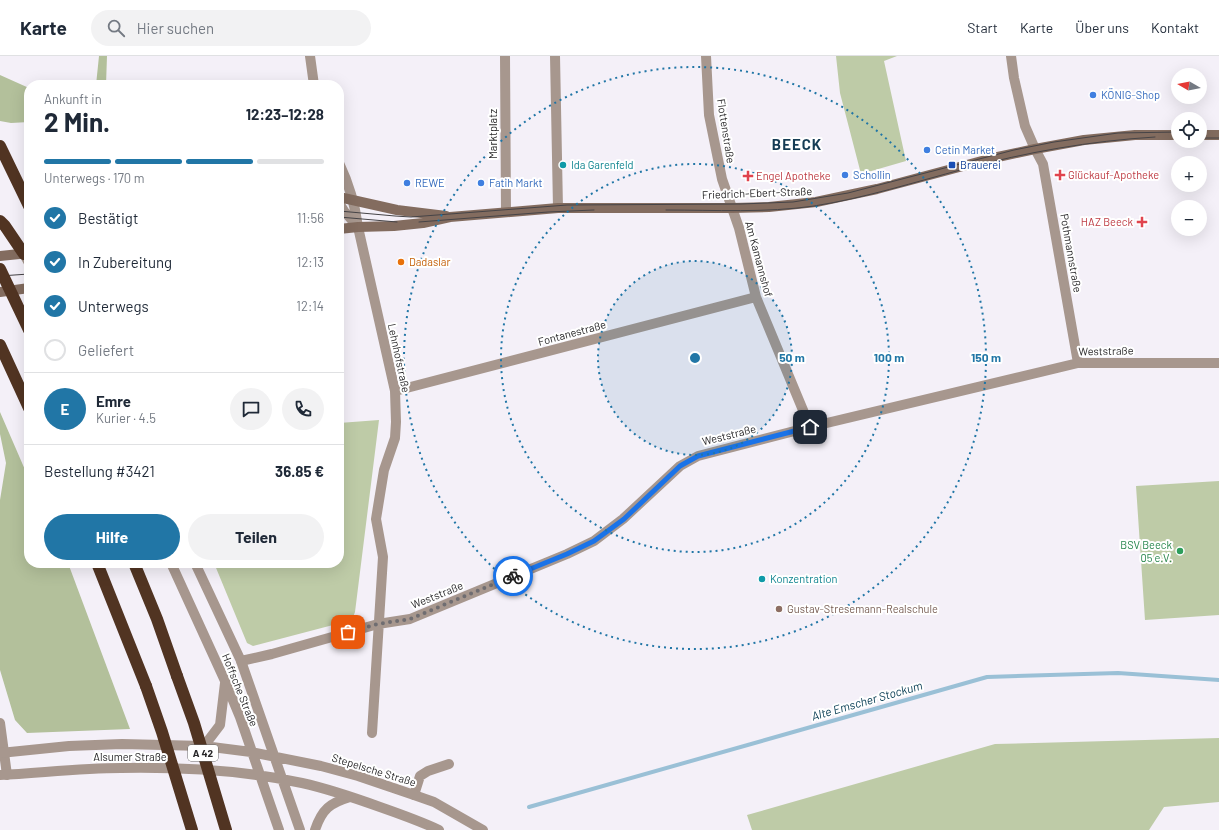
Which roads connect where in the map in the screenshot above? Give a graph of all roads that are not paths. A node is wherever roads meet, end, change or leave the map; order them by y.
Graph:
1 (505, 56) edge
2 (555, 56) edge
3 (706, 56) edge
4 (1011, 56) edge
5 (310, 58) edge
6 (308, 80) edge
7 (313, 80) edge
8 (1171, 135) edge
9 (1207, 135) edge
10 (1219, 135) edge
11 (0, 146) edge
12 (1035, 149) junction
13 (344, 174) edge
14 (24, 196) edge
15 (344, 198) edge
16 (353, 200) junction
17 (558, 208) junction
18 (732, 208) junction
19 (344, 211) edge
20 (506, 212) junction
21 (450, 217) junction
22 (0, 221) edge
23 (358, 226) junction
24 (344, 228) edge
25 (24, 253) edge
26 (0, 256) edge
27 (24, 257) edge
28 (0, 269) edge
29 (24, 289) edge
30 (0, 292) edge
31 (756, 297) junction
32 (24, 319) edge
33 (0, 345) edge
34 (1078, 363) junction
35 (1219, 363) edge
36 (395, 391) junction
37 (24, 397) edge
38 (810, 427) junction
39 (99, 568) edge
40 (136, 568) edge
41 (173, 568) edge
42 (197, 568) edge
43 (378, 624) junction
44 (241, 661) junction
45 (225, 681) junction
46 (0, 723) edge
47 (372, 733) dead end
48 (204, 746) junction
49 (252, 752) junction
50 (2, 753) edge
51 (274, 755) junction
52 (449, 764) dead end
53 (4, 775) edge
54 (260, 776) junction
55 (282, 779) junction
56 (414, 795) junction
57 (352, 797) junction
58 (192, 830) edge
59 (226, 830) edge
60 (279, 830) edge
61 (300, 830) edge
62 (315, 830) edge
63 (439, 830) edge
64 (483, 830) edge

1 - 20 street, Marktplatz
2 - 17 street
3 - 18 street, Flottenstraße
4 - 12 street, Pothmannstraße
5 - 6 street
5 - 7 street
8 - 12 main road, Friedrich-Ebert-Straße
9 - 10 main road
11 - 14 highway
12 - 18 main road, Friedrich-Ebert-Straße
12 - 34 street, Pothmannstraße
13 - 16 street, Lehnhofstraße
15 - 16 main road, Friedrich-Ebert-Straße
16 - 21 main road, Friedrich-Ebert-Straße
16 - 23 street, Lehnhofstraße
17 - 18 main road, Friedrich-Ebert-Straße
17 - 20 main road, Friedrich-Ebert-Straße
18 - 31 street, Am Kamannshof
19 - 23 street
20 - 21 main road, Friedrich-Ebert-Straße
21 - 23 main road, Friedrich-Ebert-Straße
22 - 25 highway
23 - 24 main road, Friedrich-Ebert-Straße
23 - 36 street, Lehnhofstraße
26 - 27 main road
28 - 32 highway, bridge
29 - 30 main road
31 - 36 street, Fontanestraße
31 - 38 street, Am Kamannshof
33 - 37 highway
34 - 35 street, Weststraße
34 - 38 street, Weststraße
36 - 43 street, Lehnhofstraße
38 - 43 street, Weststraße
39 - 58 highway, A 42, bridge
40 - 59 highway, A 42, bridge
41 - 45 street, Hoffsche Straße
42 - 44 street, Hoffsche Straße
43 - 44 street, Weststraße
43 - 47 street, Lehnhofstraße
44 - 51 street, Hoffsche Straße
45 - 48 street
45 - 49 street, Hoffsche Straße
46 - 50 street
48 - 49 street, Alsumer Straße
48 - 50 street, Alsumer Straße
49 - 51 street, Stepelsche Straße
49 - 54 street, Hoffsche Straße
50 - 53 street
51 - 55 street, Hoffsche Straße
51 - 56 street, Stepelsche Straße
52 - 56 street
53 - 54 street, Alsumer Straße
54 - 55 street
54 - 60 street, Hoffsche Straße
55 - 57 street
55 - 61 street, Hoffsche Straße
56 - 64 street, Stepelsche Straße
57 - 62 street
57 - 63 street

